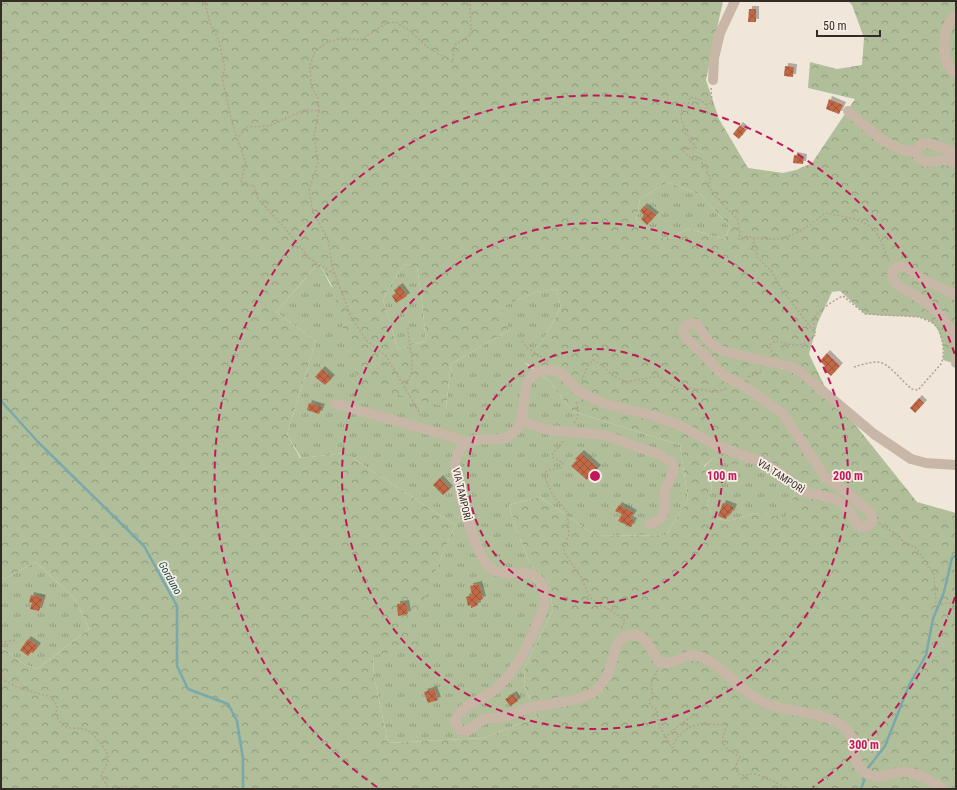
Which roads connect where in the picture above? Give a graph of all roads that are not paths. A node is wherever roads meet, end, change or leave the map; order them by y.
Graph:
1 (735, 1) edge
2 (956, 15) edge
3 (956, 73) edge
4 (713, 80) road end
5 (848, 111) dead end
6 (916, 152) junction
7 (956, 152) edge
8 (956, 162) edge
9 (956, 295) edge
10 (956, 342) edge
11 (956, 356) edge
12 (956, 363) edge
13 (336, 404) dead end
14 (520, 421) junction
15 (465, 443) junction
16 (956, 465) edge
17 (649, 524) dead end
18 (943, 789) edge

1 - 4 street
2 - 3 street
5 - 6 street
6 - 7 street
6 - 8 street
9 - 10 street
11 - 12 street
13 - 15 street
14 - 15 street
14 - 16 street, VIA TAMPORÌ
14 - 17 street
15 - 18 street, VIA TAMPORÌ

